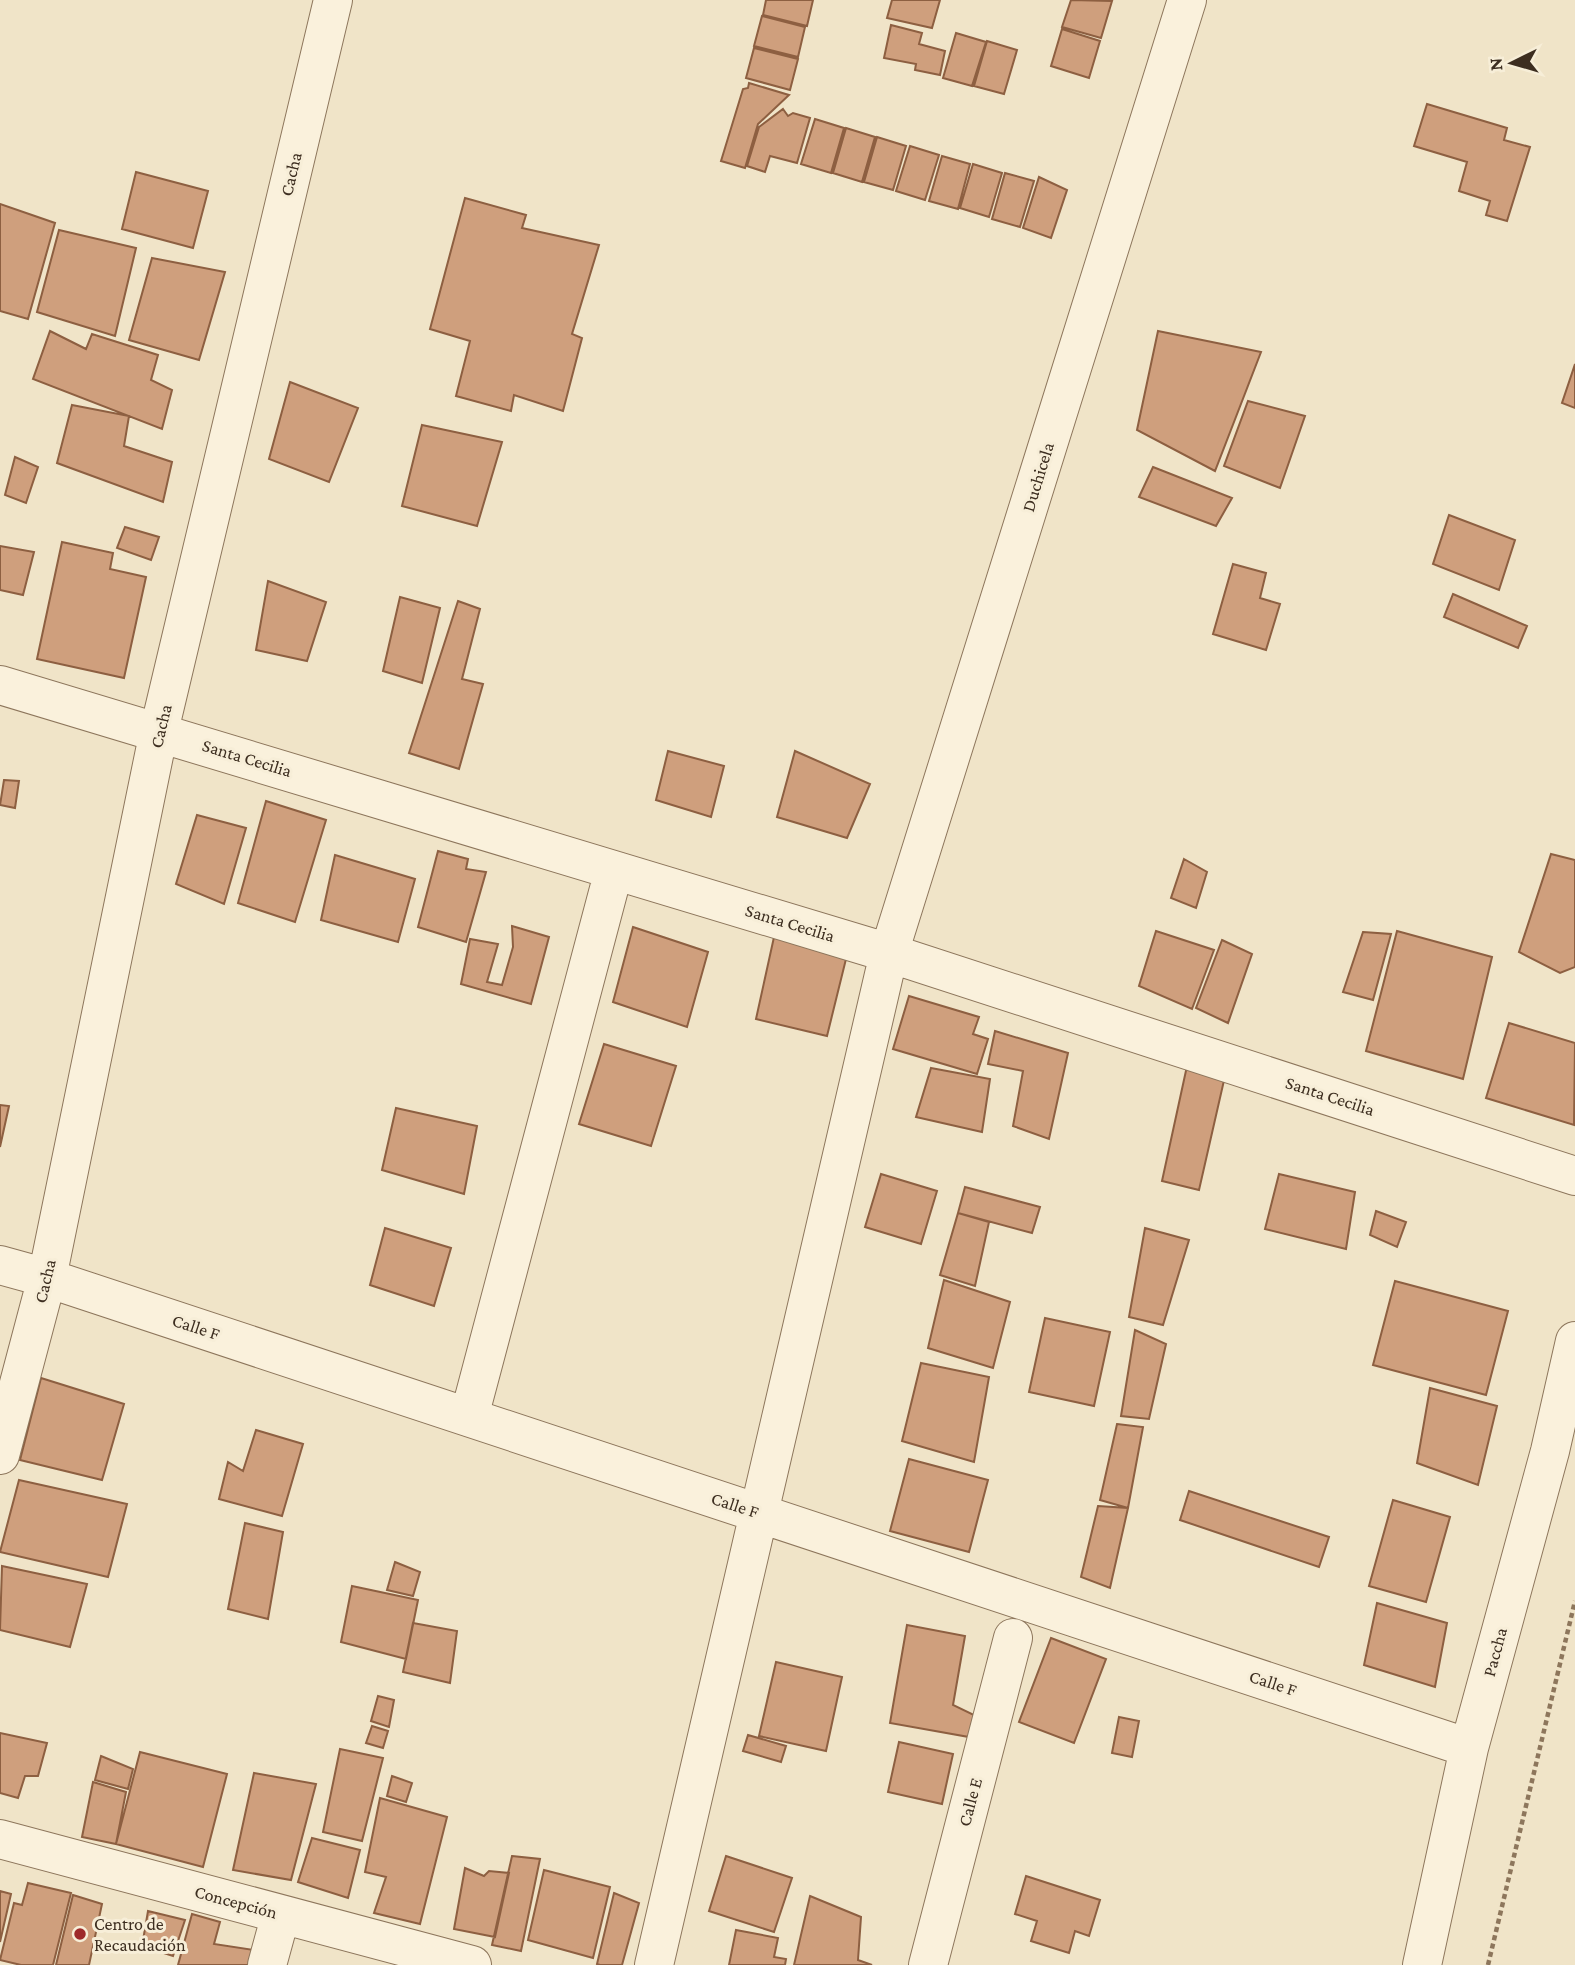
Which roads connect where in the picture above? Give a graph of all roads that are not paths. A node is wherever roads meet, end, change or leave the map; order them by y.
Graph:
1 (333, 0) edge
2 (1186, 0) edge
3 (0, 685) edge
4 (159, 731) junction
5 (614, 870) junction
6 (889, 953) junction
7 (1575, 1176) edge
8 (0, 1265) edge
9 (47, 1278) junction
10 (1575, 1341) edge
11 (469, 1417) junction
12 (1563, 1454) edge
13 (0, 1455) edge
14 (757, 1512) junction
15 (1013, 1638) dead end
16 (1469, 1748) junction
17 (0, 1839) edge
18 (281, 1914) junction
19 (267, 1965) edge
20 (472, 1965) edge
21 (654, 1965) edge
22 (928, 1965) edge
23 (1423, 1965) edge

1 - 4 street, Cacha
2 - 6 street, Duchicela
3 - 4 street, Santa Cecilia
4 - 5 street, Santa Cecilia
4 - 9 street, Cacha
5 - 6 street, Santa Cecilia
5 - 11 street
6 - 7 street, Santa Cecilia
6 - 14 street, Duchicela
8 - 9 street, Calle F
9 - 11 street, Calle F
9 - 13 street, Cacha
10 - 12 street, Paccha
11 - 14 street, Calle F
12 - 16 street, Paccha
14 - 16 street, Calle F
14 - 21 street, Duchicela
15 - 22 street, Calle E
16 - 23 street, Paccha
17 - 18 street, Concepción
18 - 19 street
18 - 20 street, Concepción

